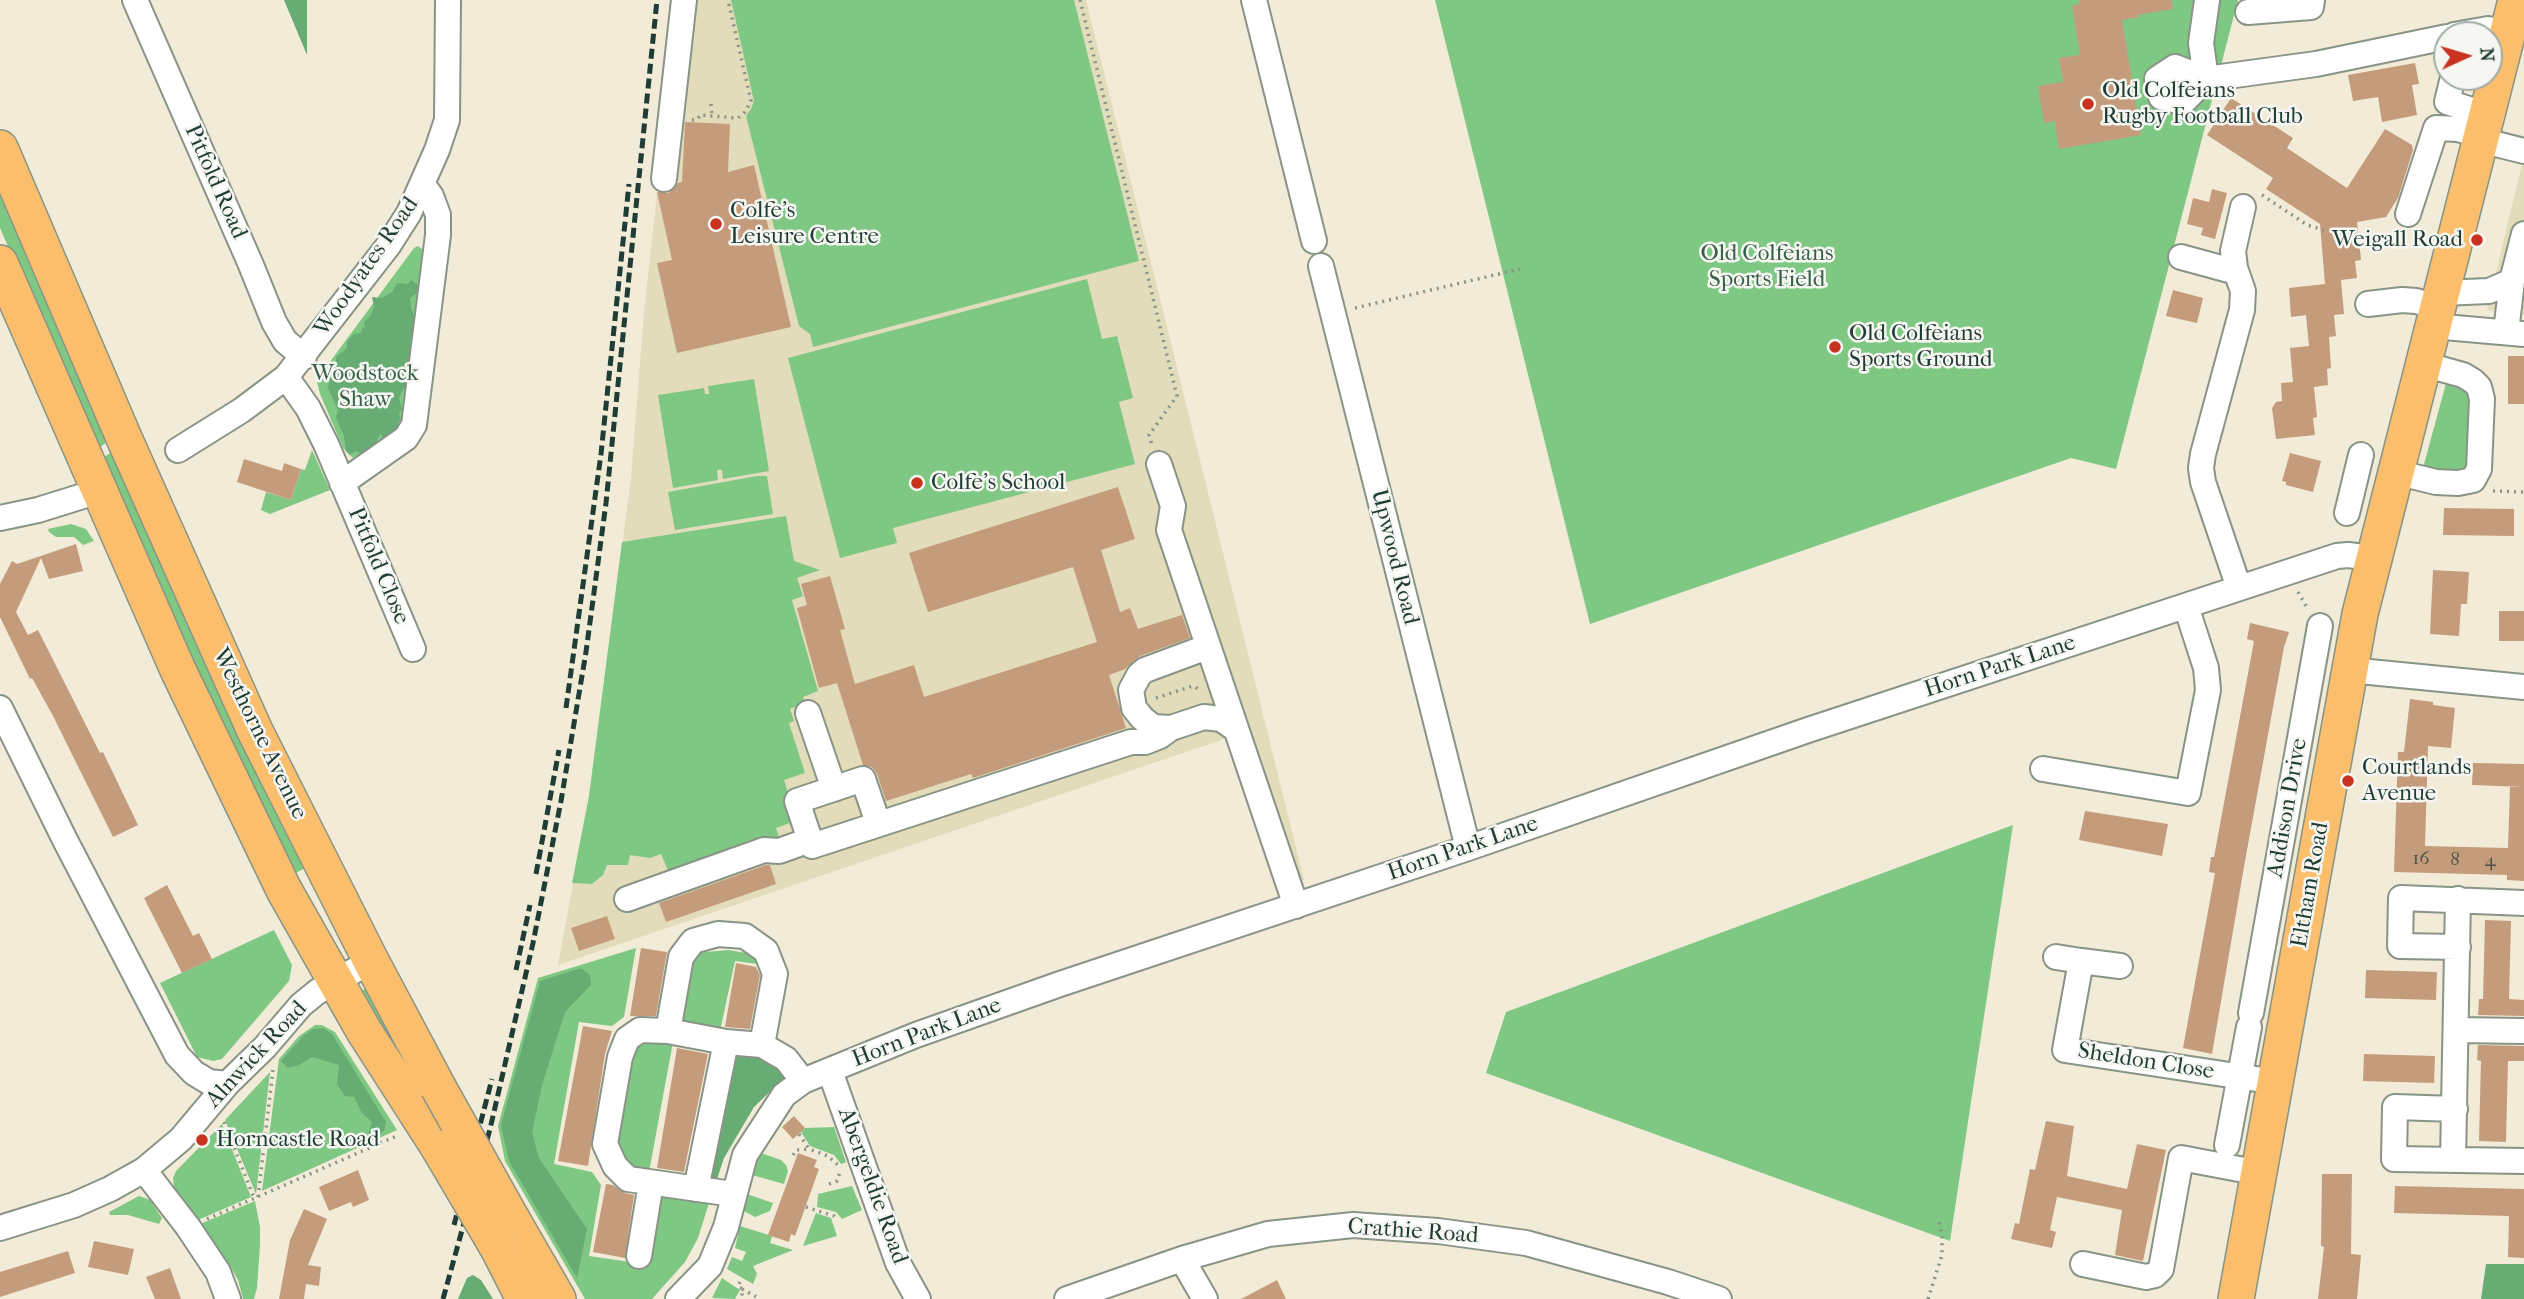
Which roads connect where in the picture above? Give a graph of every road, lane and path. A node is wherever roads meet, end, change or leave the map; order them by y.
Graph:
1 (135, 0) edge
2 (449, 0) edge
3 (684, 0) edge
4 (728, 0) edge
5 (1080, 0) edge
6 (1254, 0) edge
7 (2207, 0) edge
8 (2312, 0) edge
9 (2248, 12) dead end
10 (2515, 16) edge
11 (2433, 40) edge
12 (2450, 91) edge
13 (711, 104) dead end
14 (700, 115) dead end
15 (712, 115) junction
16 (2483, 130) junction
17 (0, 148) edge
18 (2524, 151) edge
19 (664, 179) dead end
20 (423, 185) junction
21 (2243, 207) joint
22 (2408, 214) dead end
23 (2328, 231) dead end
24 (2524, 234) edge
25 (1314, 241) dead end
26 (2181, 257) dead end
27 (0, 263) edge
28 (1321, 266) dead end
29 (1520, 269) dead end
30 (2236, 272) junction
31 (2512, 281) junction
32 (2368, 304) dead end
33 (2437, 308) junction
34 (1334, 313) junction
35 (2515, 333) edge
36 (304, 357) junction
37 (2423, 365) junction
38 (286, 377) junction
39 (178, 450) dead end
40 (1159, 464) joint
41 (2394, 478) junction
42 (2473, 480) junction
43 (342, 483) junction
44 (99, 491) junction
45 (2524, 492) edge
46 (2347, 513) dead end
47 (0, 519) edge
48 (2373, 558) junction
49 (2287, 572) junction
50 (2239, 588) junction
51 (2186, 606) junction
52 (2315, 619) joint
53 (1207, 647) junction
54 (413, 649) dead end
55 (2311, 678) junction
56 (2347, 678) junction
57 (1133, 682) junction
58 (2524, 687) edge
59 (0, 708) edge
60 (808, 713) dead end
61 (1231, 717) junction
62 (1146, 722) junction
63 (1171, 728) junction
64 (1131, 742) junction
65 (2043, 769) dead end
66 (834, 789) junction
67 (2289, 802) junction
68 (2325, 809) junction
69 (878, 824) junction
70 (810, 840) junction
71 (1468, 848) junction
72 (627, 899) dead end
73 (2458, 899) junction
74 (2524, 903) edge
75 (1296, 906) junction
76 (2265, 938) junction
77 (2301, 945) junction
78 (2458, 947) junction
79 (2056, 957) dead end
80 (371, 961) junction
81 (2081, 961) junction
82 (2120, 966) dead end
83 (335, 981) junction
84 (2456, 1030) junction
85 (668, 1031) junction
86 (2524, 1031) edge
87 (726, 1042) junction
88 (762, 1045) junction
89 (275, 1059) dead end
90 (830, 1071) junction
91 (2239, 1077) junction
92 (803, 1081) junction
93 (2276, 1082) junction
94 (227, 1084) junction
95 (2455, 1109) junction
96 (221, 1114) dead end
97 (403, 1133) dead end
98 (799, 1134) dead end
99 (2227, 1145) dead end
100 (809, 1149) junction
101 (793, 1155) dead end
102 (2453, 1160) junction
103 (2524, 1161) edge
104 (144, 1170) junction
105 (2260, 1173) junction
106 (651, 1183) junction
107 (829, 1184) dead end
108 (696, 1189) junction
109 (733, 1194) junction
110 (256, 1198) junction
111 (806, 1207) dead end
112 (837, 1220) dead end
113 (1939, 1223) dead end
114 (195, 1224) dead end
115 (0, 1228) edge
116 (506, 1235) junction
117 (639, 1256) dead end
118 (1182, 1259) junction
119 (2083, 1264) dead end
120 (740, 1282) dead end
121 (741, 1289) junction
122 (742, 1296) dead end
123 (229, 1299) edge
124 (524, 1299) edge
125 (558, 1299) edge
126 (678, 1299) edge
127 (760, 1299) edge
128 (918, 1299) edge
129 (1067, 1299) edge
130 (1205, 1299) edge
131 (1719, 1299) edge
132 (1928, 1299) edge
133 (2236, 1299) edge

1 - 36 street, Pitfold Road
2 - 20 street, Woodyates Road
3 - 19 street
4 - 15 path
5 - 40 path
6 - 25 street
7 - 11 street
8 - 9 street
10 - 16 highway, Eltham Road
12 - 16 street
13 - 15 path
14 - 15 path
16 - 18 street
16 - 22 street
16 - 33 highway, Eltham Road
17 - 80 highway, Westhorne Avenue
20 - 36 street, Woodyates Road
20 - 43 street, Woodyates Road
21 - 23 path
21 - 30 street
24 - 31 street
26 - 30 street
27 - 44 highway, Westhorne Avenue
28 - 34 street, Upwood Road
29 - 34 path
30 - 50 street
31 - 33 street
31 - 35 street
32 - 33 street
33 - 35 street
33 - 37 highway, Eltham Road
34 - 71 street, Upwood Road
36 - 38 street, Woodyates Road
37 - 41 highway, Eltham Road
37 - 42 street
38 - 39 street, Woodyates Road
38 - 43 street
40 - 53 street
41 - 42 street
41 - 46 street
41 - 48 highway, Eltham Road
42 - 45 path
43 - 54 street, Pitfold Close
44 - 47 street
44 - 83 highway, Westhorne Avenue
48 - 49 street, Horn Park Lane
48 - 56 highway, Eltham Road
49 - 50 street, Horn Park Lane
49 - 52 path
50 - 51 street, Horn Park Lane
51 - 65 street
51 - 71 street, Horn Park Lane
52 - 55 street, Addison Drive
53 - 57 street
53 - 61 street
55 - 56 street
55 - 67 street, Addison Drive
56 - 58 street
56 - 68 highway, Eltham Road
57 - 61 path
57 - 62 street
59 - 94 street
60 - 66 street
61 - 63 street
61 - 75 street
62 - 63 street
62 - 64 street
63 - 64 street
64 - 69 street
66 - 69 street
66 - 70 street
67 - 68 street
67 - 76 street, Addison Drive
68 - 77 highway, Eltham Road
69 - 70 street
70 - 72 street
71 - 75 street, Horn Park Lane
73 - 74 street
73 - 78 street
73 - 78 street
75 - 90 street, Horn Park Lane
76 - 77 street
76 - 91 street, Addison Drive
77 - 93 highway, Eltham Road
78 - 84 street
79 - 81 street
80 - 83 street, Alnwick Road
80 - 116 highway, Westhorne Avenue, bridge
81 - 82 street
81 - 91 street, Sheldon Close
83 - 94 street, Alnwick Road
83 - 116 highway, Westhorne Avenue, bridge
84 - 86 street
84 - 95 street
85 - 87 street
85 - 88 street
85 - 106 street
87 - 88 street
87 - 108 street
88 - 92 street
89 - 110 path
90 - 92 street, Horn Park Lane
90 - 128 street, Abergeldie Road
91 - 93 street, Sheldon Close
91 - 99 street, Addison Drive
92 - 109 street, Horn Park Lane
93 - 105 highway, Eltham Road
94 - 104 street, Alnwick Road
95 - 102 street
95 - 102 street
96 - 110 path
97 - 110 path
98 - 100 path
100 - 101 path
100 - 107 path
102 - 103 street
104 - 115 street, Alnwick Road
104 - 123 street
105 - 119 street
105 - 133 highway, Eltham Road
106 - 108 street
106 - 117 street
108 - 109 street
109 - 126 street, Horn Park Lane
110 - 114 path
111 - 112 path
113 - 132 path
116 - 124 highway, Westhorne Avenue
116 - 125 highway, Westhorne Avenue
118 - 129 street, Crathie Road
118 - 130 street
118 - 131 street, Crathie Road
120 - 121 path
121 - 122 path
121 - 127 path

